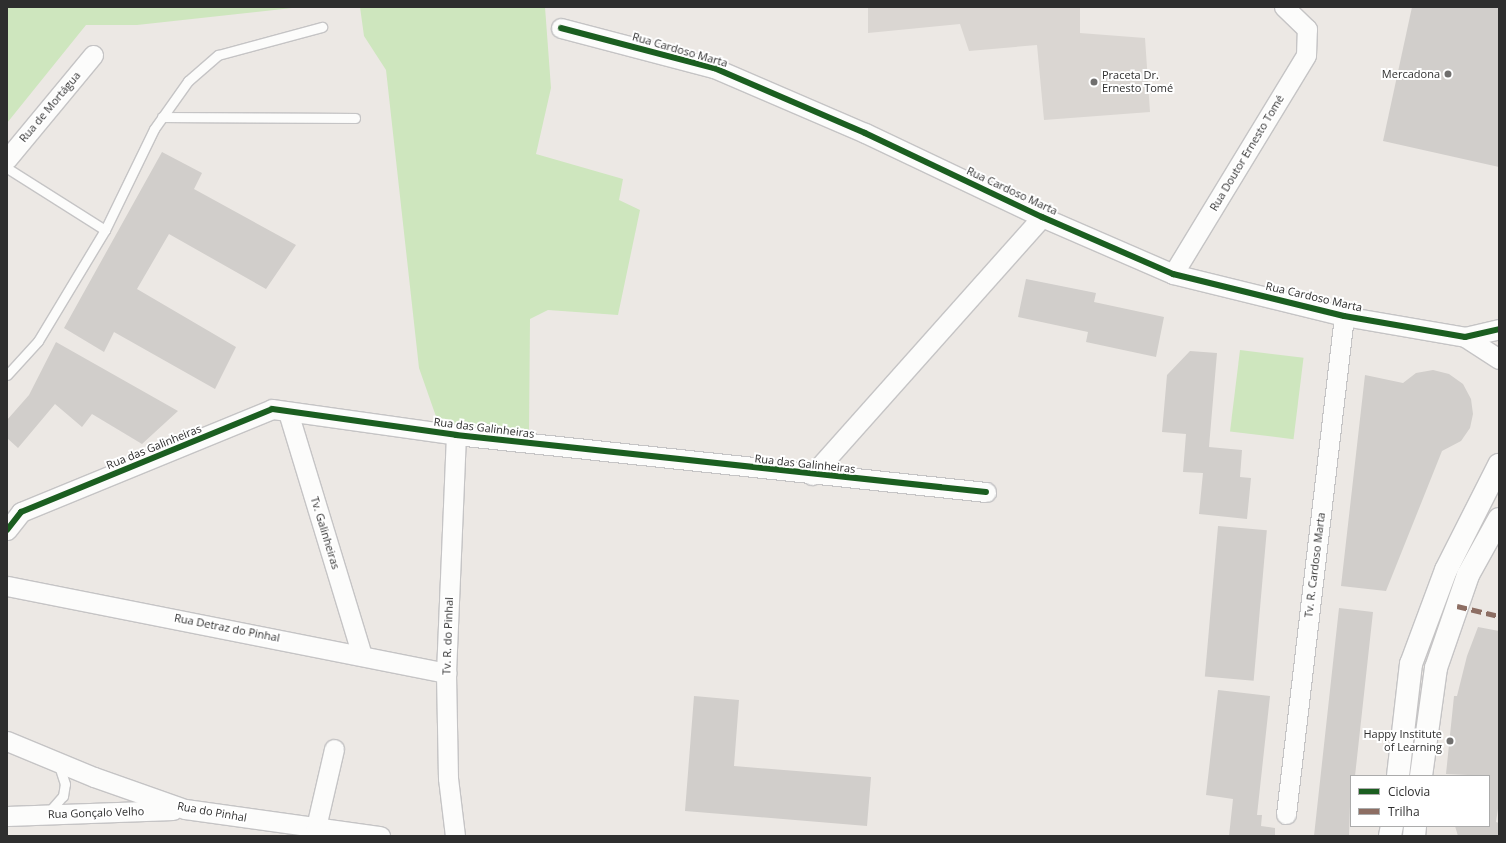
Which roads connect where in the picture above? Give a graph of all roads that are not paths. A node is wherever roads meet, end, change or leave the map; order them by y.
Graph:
1 (1284, 7) edge
2 (322, 27) dead end
3 (561, 28) dead end
4 (93, 55) dead end
5 (162, 117) junction
6 (355, 118) dead end
7 (7, 159) edge
8 (7, 168) edge
9 (1042, 217) junction
10 (105, 230) junction
11 (1173, 274) junction
12 (1344, 316) junction
13 (1499, 329) edge
14 (1465, 337) junction
15 (1499, 359) edge
16 (7, 375) edge
17 (288, 412) junction
18 (456, 435) junction
19 (1499, 465) edge
20 (812, 476) junction
21 (986, 492) dead end
22 (1499, 519) edge
23 (7, 530) edge
24 (7, 586) edge
25 (362, 655) junction
26 (446, 673) junction
27 (7, 741) edge
28 (334, 749) dead end
29 (58, 762) junction
30 (1398, 775) edge
31 (1421, 775) edge
32 (185, 809) junction
33 (47, 814) junction
34 (1286, 814) dead end
35 (7, 816) edge
36 (316, 827) junction
37 (380, 836) edge
38 (455, 836) edge

1 - 11 street, Rua Doutor Ernesto Tomé
2 - 5 lane
3 - 9 street, Rua Cardoso Marta
4 - 7 street, Rua de Mortágua
5 - 6 lane
5 - 10 lane
8 - 10 lane
9 - 11 street, Rua Cardoso Marta
9 - 20 street
10 - 16 lane
11 - 12 street, Rua Cardoso Marta
12 - 14 street, Rua Cardoso Marta
12 - 34 street, Tv. R. Cardoso Marta
13 - 14 street
14 - 15 street
17 - 18 street, Rua das Galinheiras
17 - 23 street, Rua das Galinheiras
17 - 25 street, Tv. Galinheiras
18 - 20 street, Rua das Galinheiras
18 - 26 street, Tv. R. do Pinhal
19 - 30 main road
20 - 21 street, Rua das Galinheiras
22 - 31 main road
24 - 25 street, Rua Detraz do Pinhal
25 - 26 street, Rua Detraz do Pinhal
26 - 38 street, Tv. R. do Pinhal
27 - 29 street, Rua do Pinhal
28 - 36 street
29 - 32 street, Rua do Pinhal
29 - 33 lane
32 - 33 street, Rua Gonçalo Velho
32 - 36 street, Rua do Pinhal
33 - 35 street, Rua Gonçalo Velho
36 - 37 street, Rua do Pinhal

